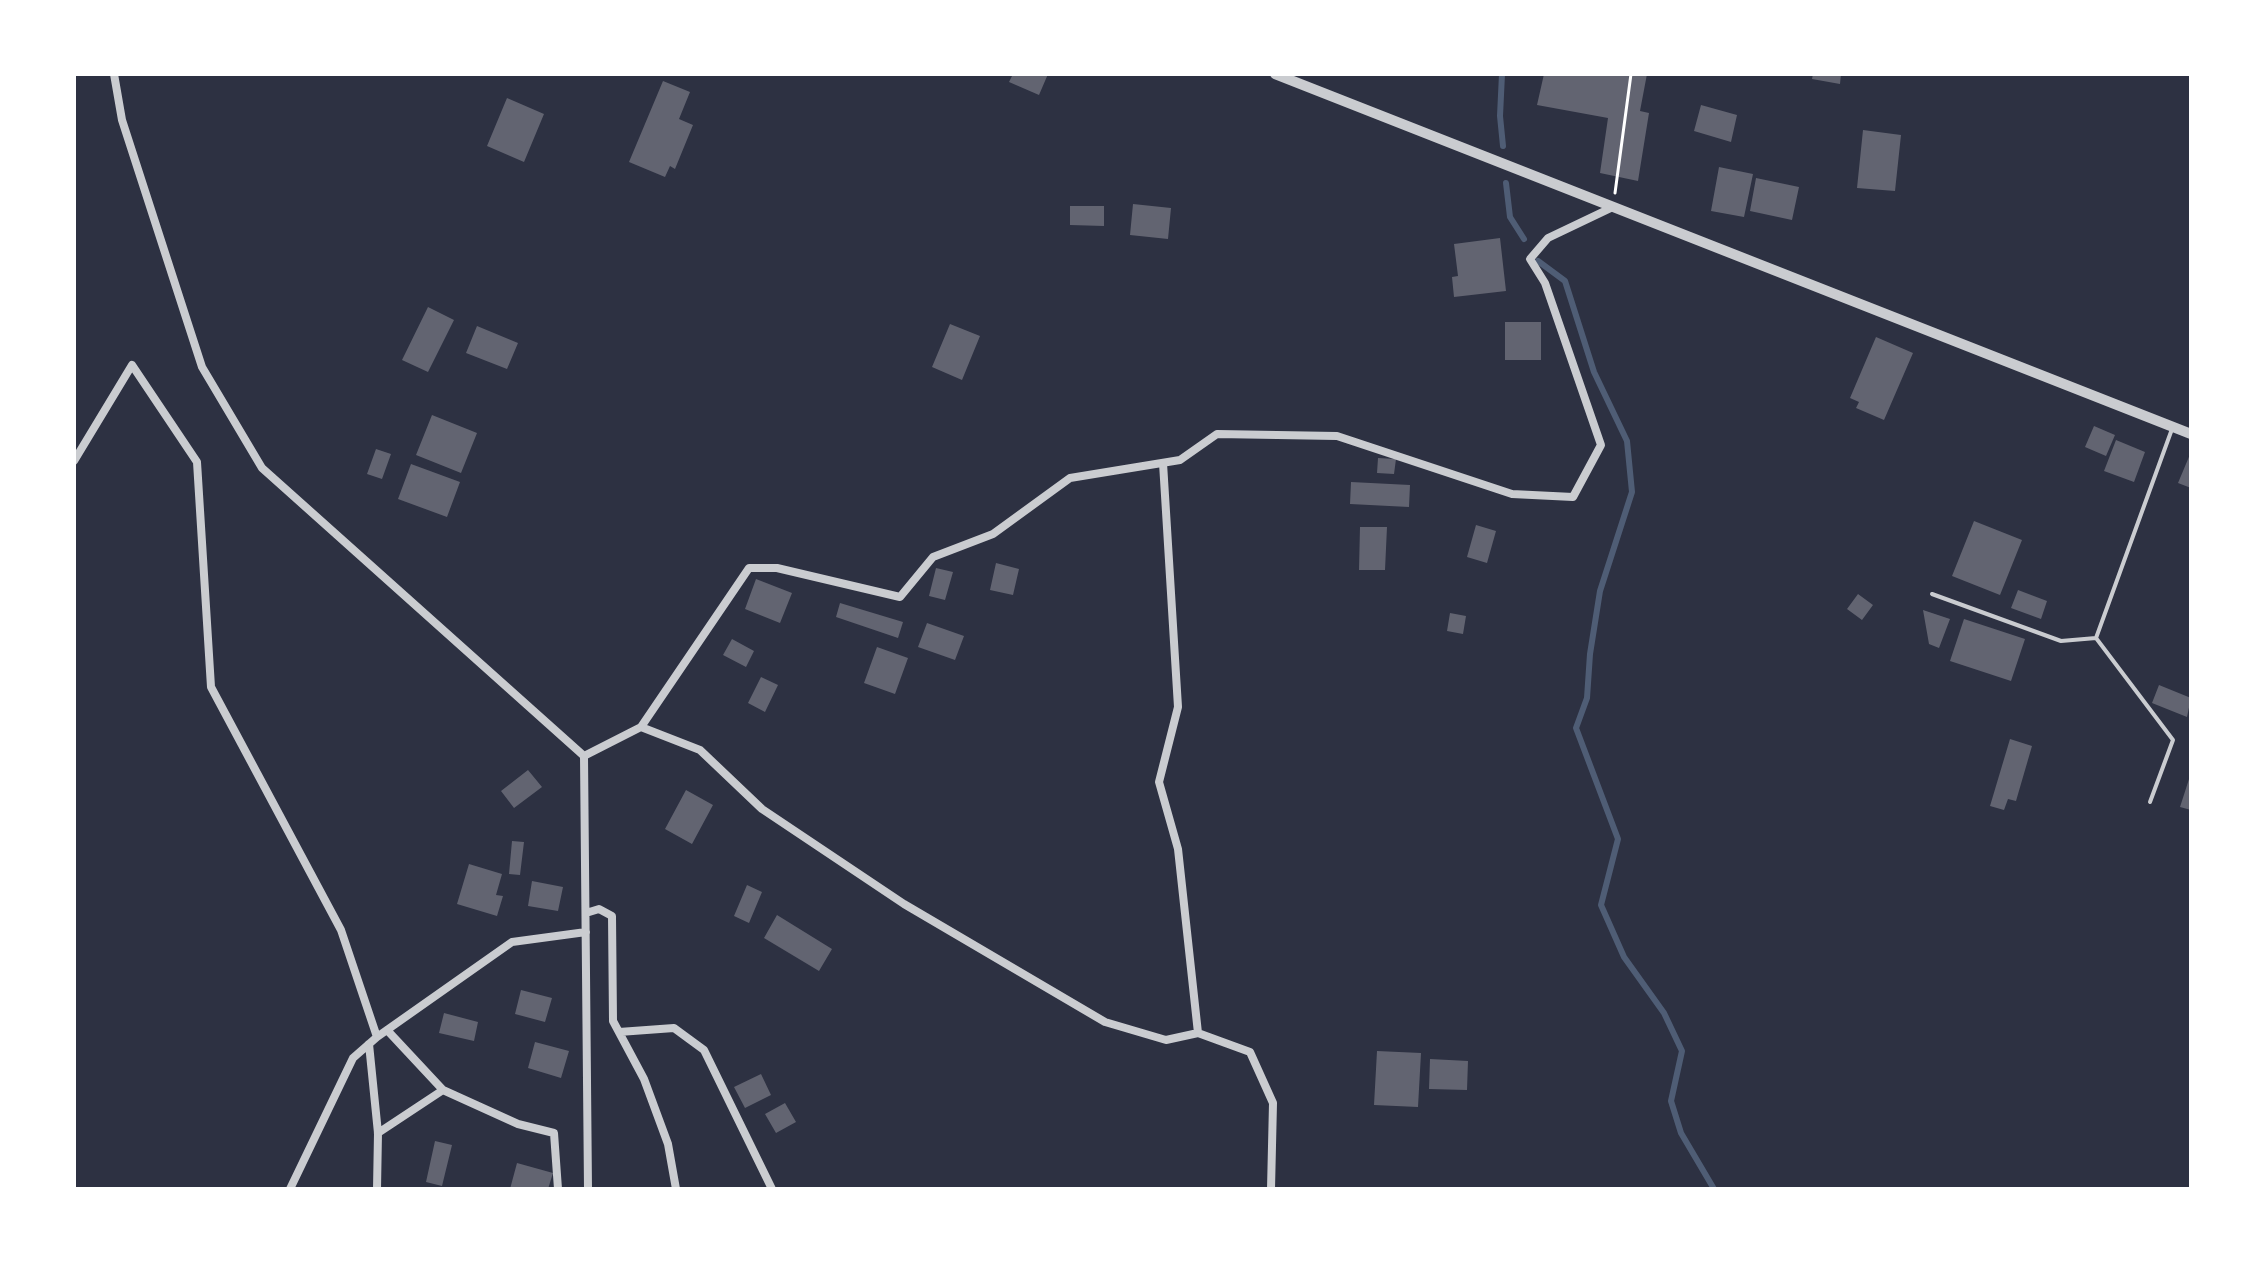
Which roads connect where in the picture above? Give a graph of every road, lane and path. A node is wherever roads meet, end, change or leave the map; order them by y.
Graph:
1 (114, 74) edge
2 (1275, 74) edge
3 (1631, 74) edge
4 (1613, 207) junction
5 (2173, 427) junction
6 (2191, 434) edge
7 (74, 461) edge
8 (1163, 463) junction
9 (1932, 594) dead end
10 (2096, 638) junction
11 (641, 727) junction
12 (584, 756) junction
13 (2150, 802) dead end
14 (586, 913) junction
15 (586, 932) junction
16 (387, 1030) junction
17 (619, 1032) junction
18 (1198, 1033) junction
19 (377, 1037) junction
20 (369, 1044) junction
21 (443, 1090) junction
22 (378, 1133) junction
23 (290, 1189) edge
24 (377, 1189) edge
25 (558, 1189) edge
26 (588, 1189) edge
27 (676, 1189) edge
28 (772, 1189) edge
29 (1271, 1189) edge

1 - 12 street
2 - 4 street
3 - 4 path
4 - 5 street
4 - 8 street
5 - 6 street
5 - 10 lane
7 - 19 street
8 - 11 street
8 - 18 street
9 - 10 lane
10 - 13 lane
11 - 12 street
11 - 18 street
12 - 14 street
14 - 15 street
14 - 17 street
15 - 16 street
15 - 26 street
16 - 19 street
16 - 21 street
17 - 27 street
17 - 28 street
18 - 29 street
19 - 20 street
20 - 22 street
20 - 23 street
21 - 22 street
21 - 25 street
22 - 24 street

